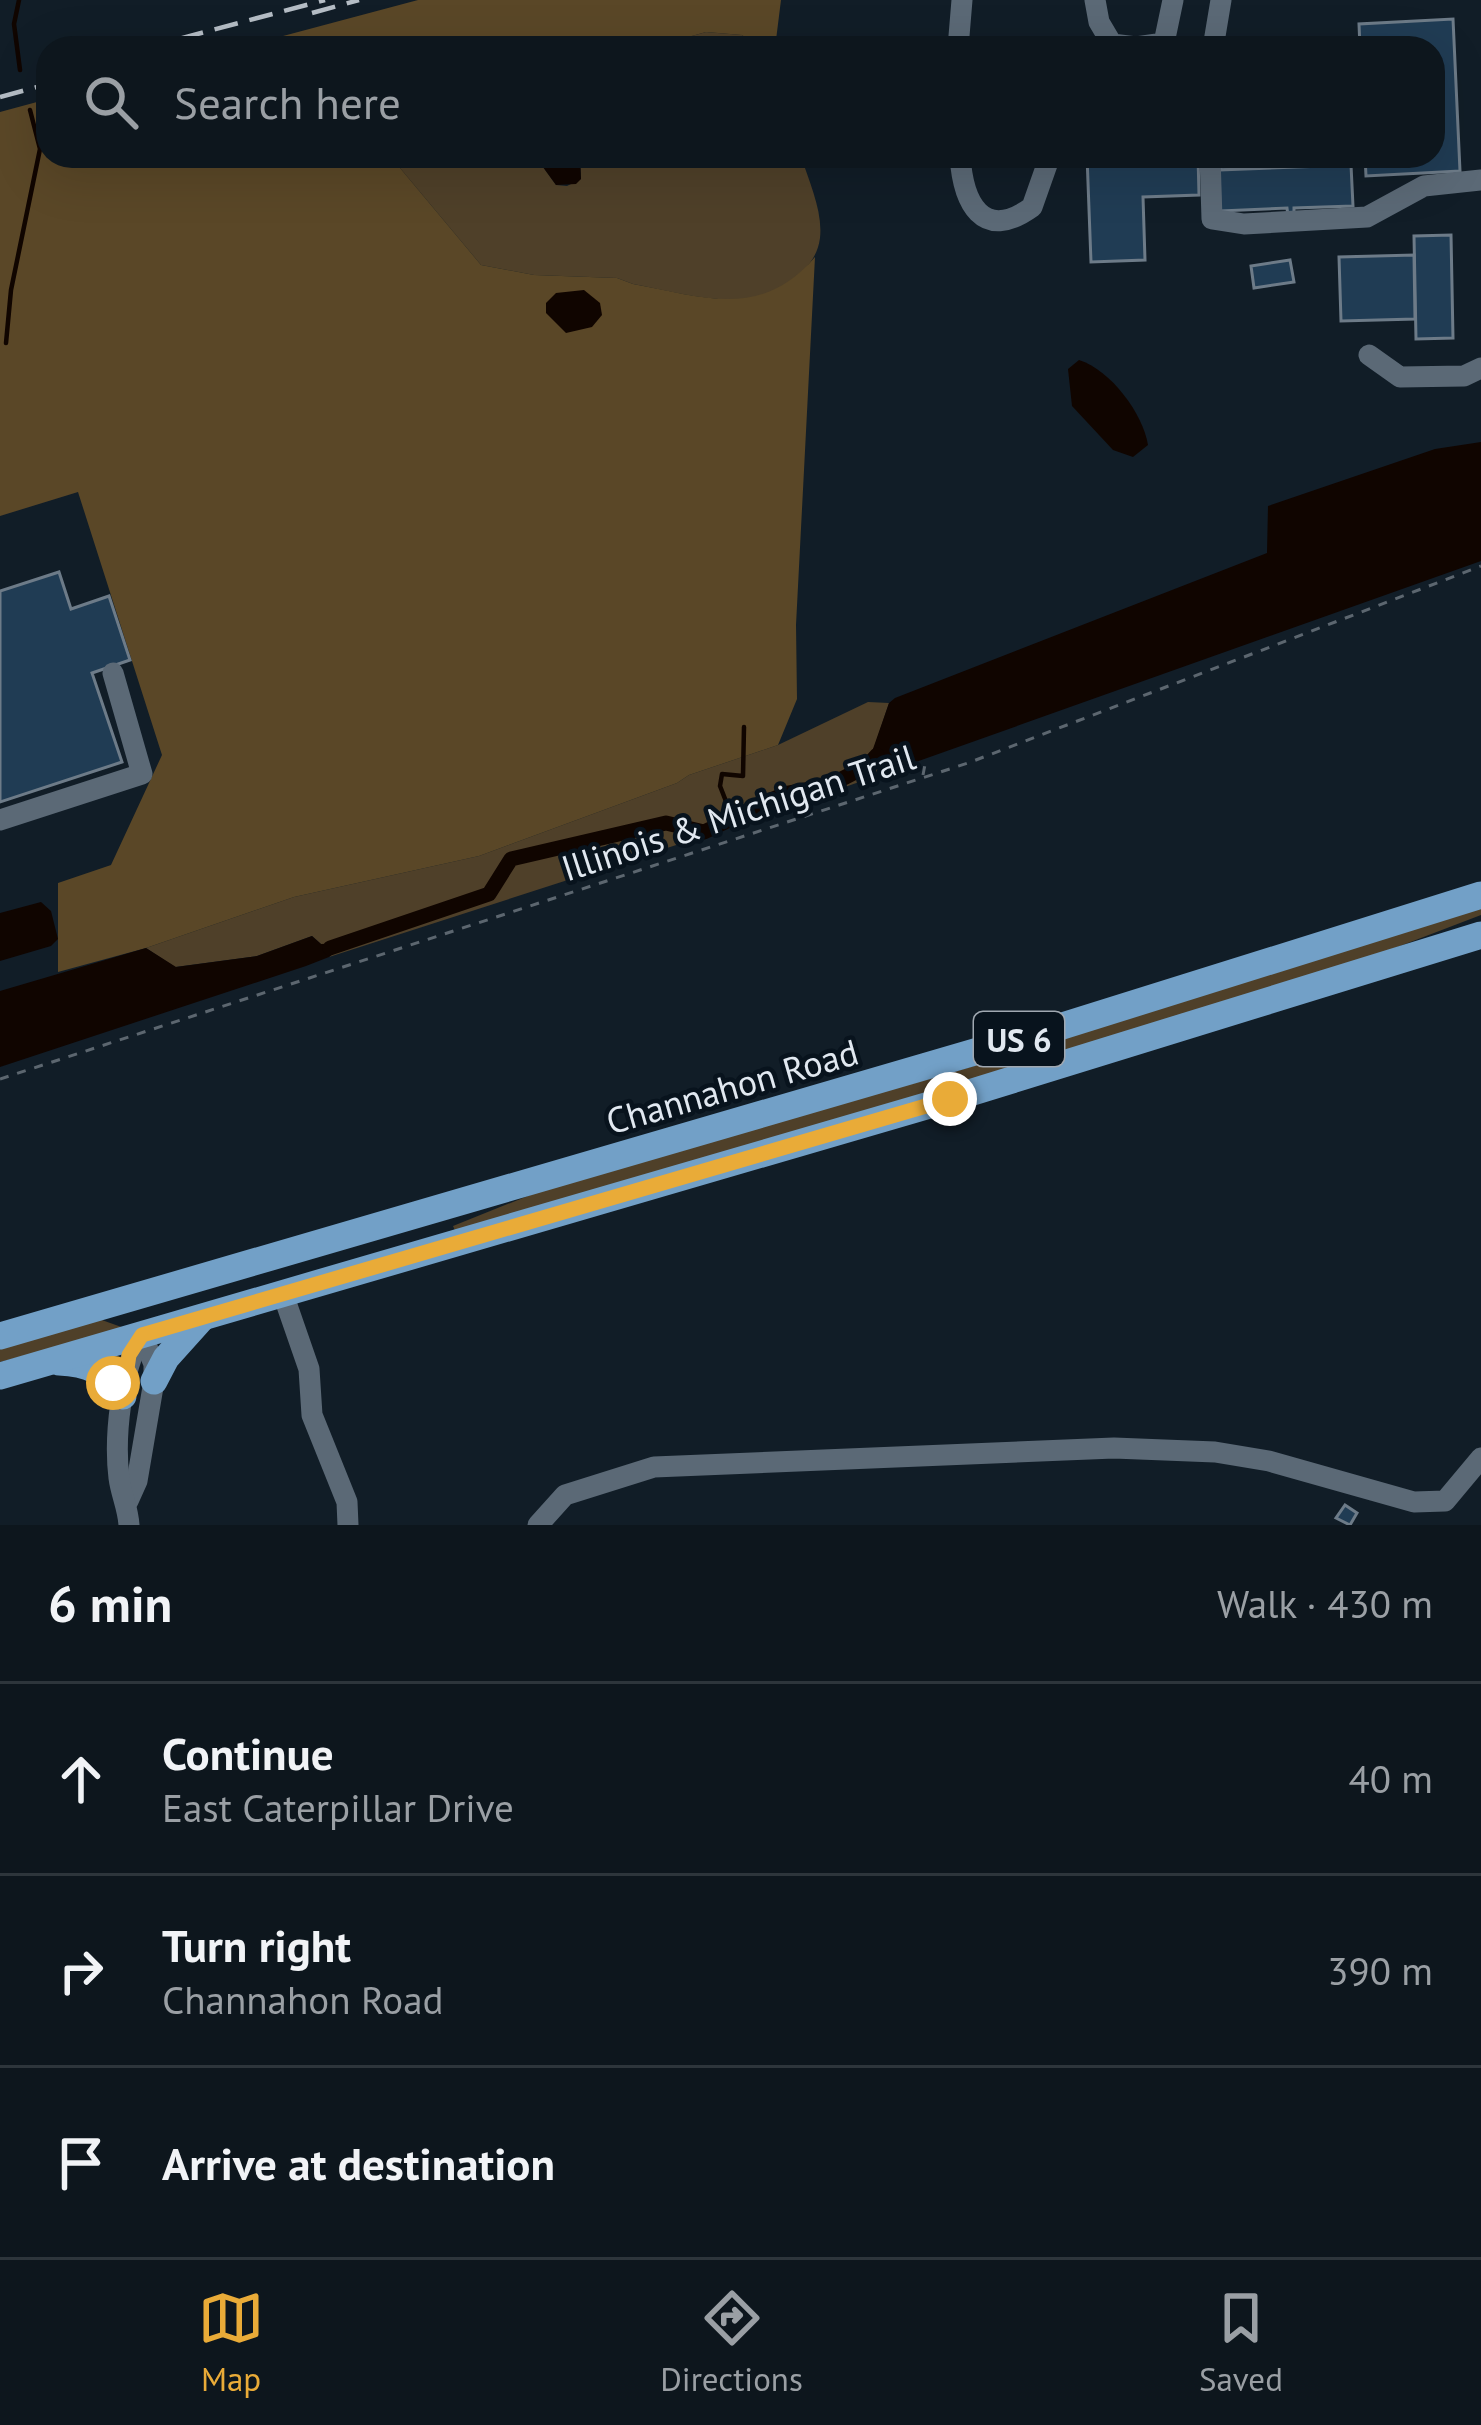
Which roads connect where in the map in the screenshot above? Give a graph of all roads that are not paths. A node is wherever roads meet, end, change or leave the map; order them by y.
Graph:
1 (962, 0) edge
2 (1095, 0) edge
3 (1173, 0) edge
4 (1221, 0) edge
5 (959, 36) edge
6 (1107, 36) edge
7 (1166, 36) edge
8 (1215, 36) edge
9 (962, 168) edge
10 (1046, 168) edge
11 (1210, 168) edge
12 (1481, 180) edge
13 (1369, 355) dead end
14 (1481, 368) edge
15 (113, 673) dead end
16 (0, 820) edge
17 (1481, 896) edge
18 (1481, 935) edge
19 (192, 1281) junction
20 (283, 1294) junction
21 (101, 1307) junction
22 (203, 1317) junction
23 (142, 1335) junction
24 (0, 1336) edge
25 (49, 1362) junction
26 (0, 1376) edge
27 (154, 1381) junction
28 (123, 1396) junction
29 (1481, 1458) edge
30 (128, 1501) junction
31 (129, 1525) edge
32 (348, 1525) edge
33 (538, 1525) edge

1 - 5 street
2 - 6 street
3 - 7 street
4 - 8 street
9 - 10 street
11 - 12 street
13 - 14 street
15 - 16 street
17 - 19 main road, Channahon Road / US 6
18 - 20 main road, Channahon Road / US 6
19 - 21 main road, Channahon Road / US 6
19 - 23 main road
20 - 22 main road, Channahon Road / US 6
20 - 32 street
21 - 23 main road
21 - 24 main road, Channahon Road / US 6
22 - 23 main road, Channahon Road / US 6
22 - 27 main road
23 - 25 main road, Channahon Road / US 6
23 - 27 street
23 - 28 street
25 - 26 main road, Channahon Road / US 6
25 - 28 main road
27 - 30 street
28 - 30 street
29 - 33 street
30 - 31 street

